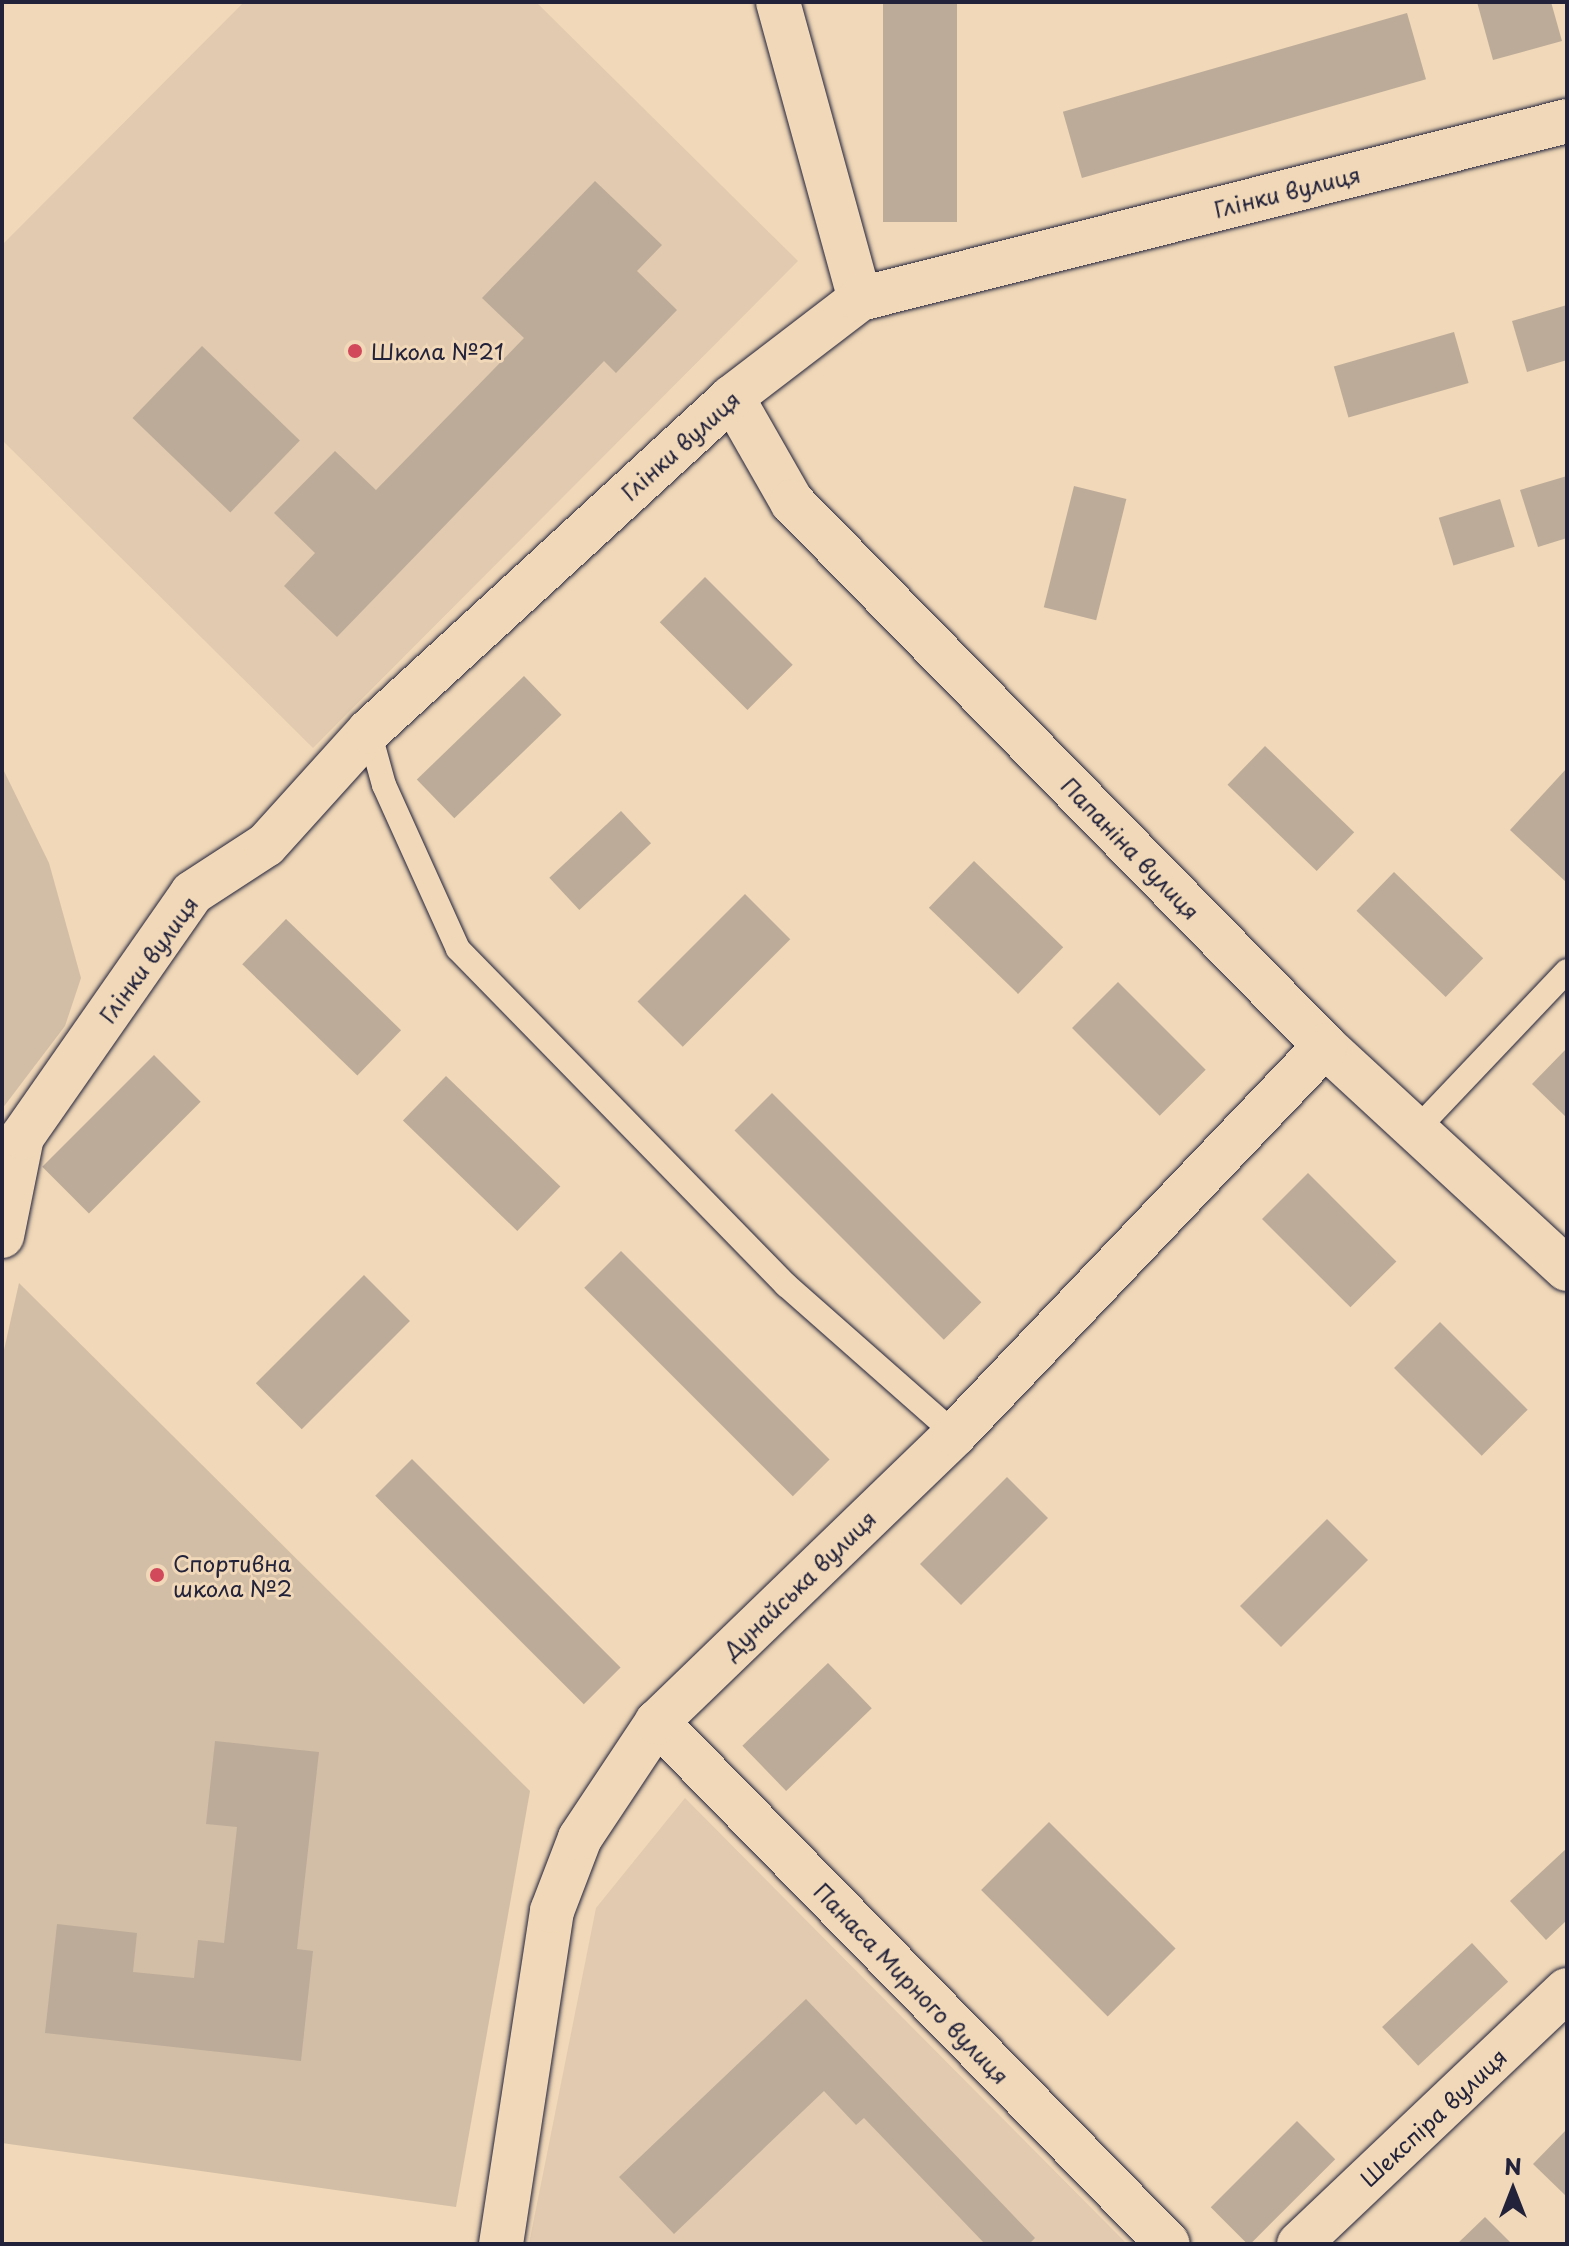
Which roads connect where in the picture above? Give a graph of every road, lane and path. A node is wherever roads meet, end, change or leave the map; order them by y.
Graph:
1 (778, 2) edge
2 (1567, 121) edge
3 (860, 299) junction
4 (732, 397) junction
5 (369, 731) junction
6 (1567, 971) edge
7 (1325, 1046) junction
8 (1416, 1130) junction
9 (2, 1236) edge
10 (1567, 1269) edge
11 (955, 1434) junction
12 (657, 1722) junction
13 (1567, 1990) edge
14 (501, 2244) edge
15 (1168, 2244) edge
16 (1299, 2244) edge

1 - 3 street
2 - 3 street, Глінки вулиця
3 - 4 street, Глінки вулиця
4 - 5 street, Глінки вулиця
4 - 7 street, Папаніна вулиця
5 - 9 street, Глінки вулиця
5 - 11 lane
6 - 8 lane
7 - 8 street, Папаніна вулиця
7 - 11 street, Дунайська вулиця
8 - 10 street, Папаніна вулиця
11 - 12 street, Дунайська вулиця
12 - 14 street, Дунайська вулиця
12 - 15 street, Панаса Мирного вулиця
13 - 16 street, Шекспіра вулиця

